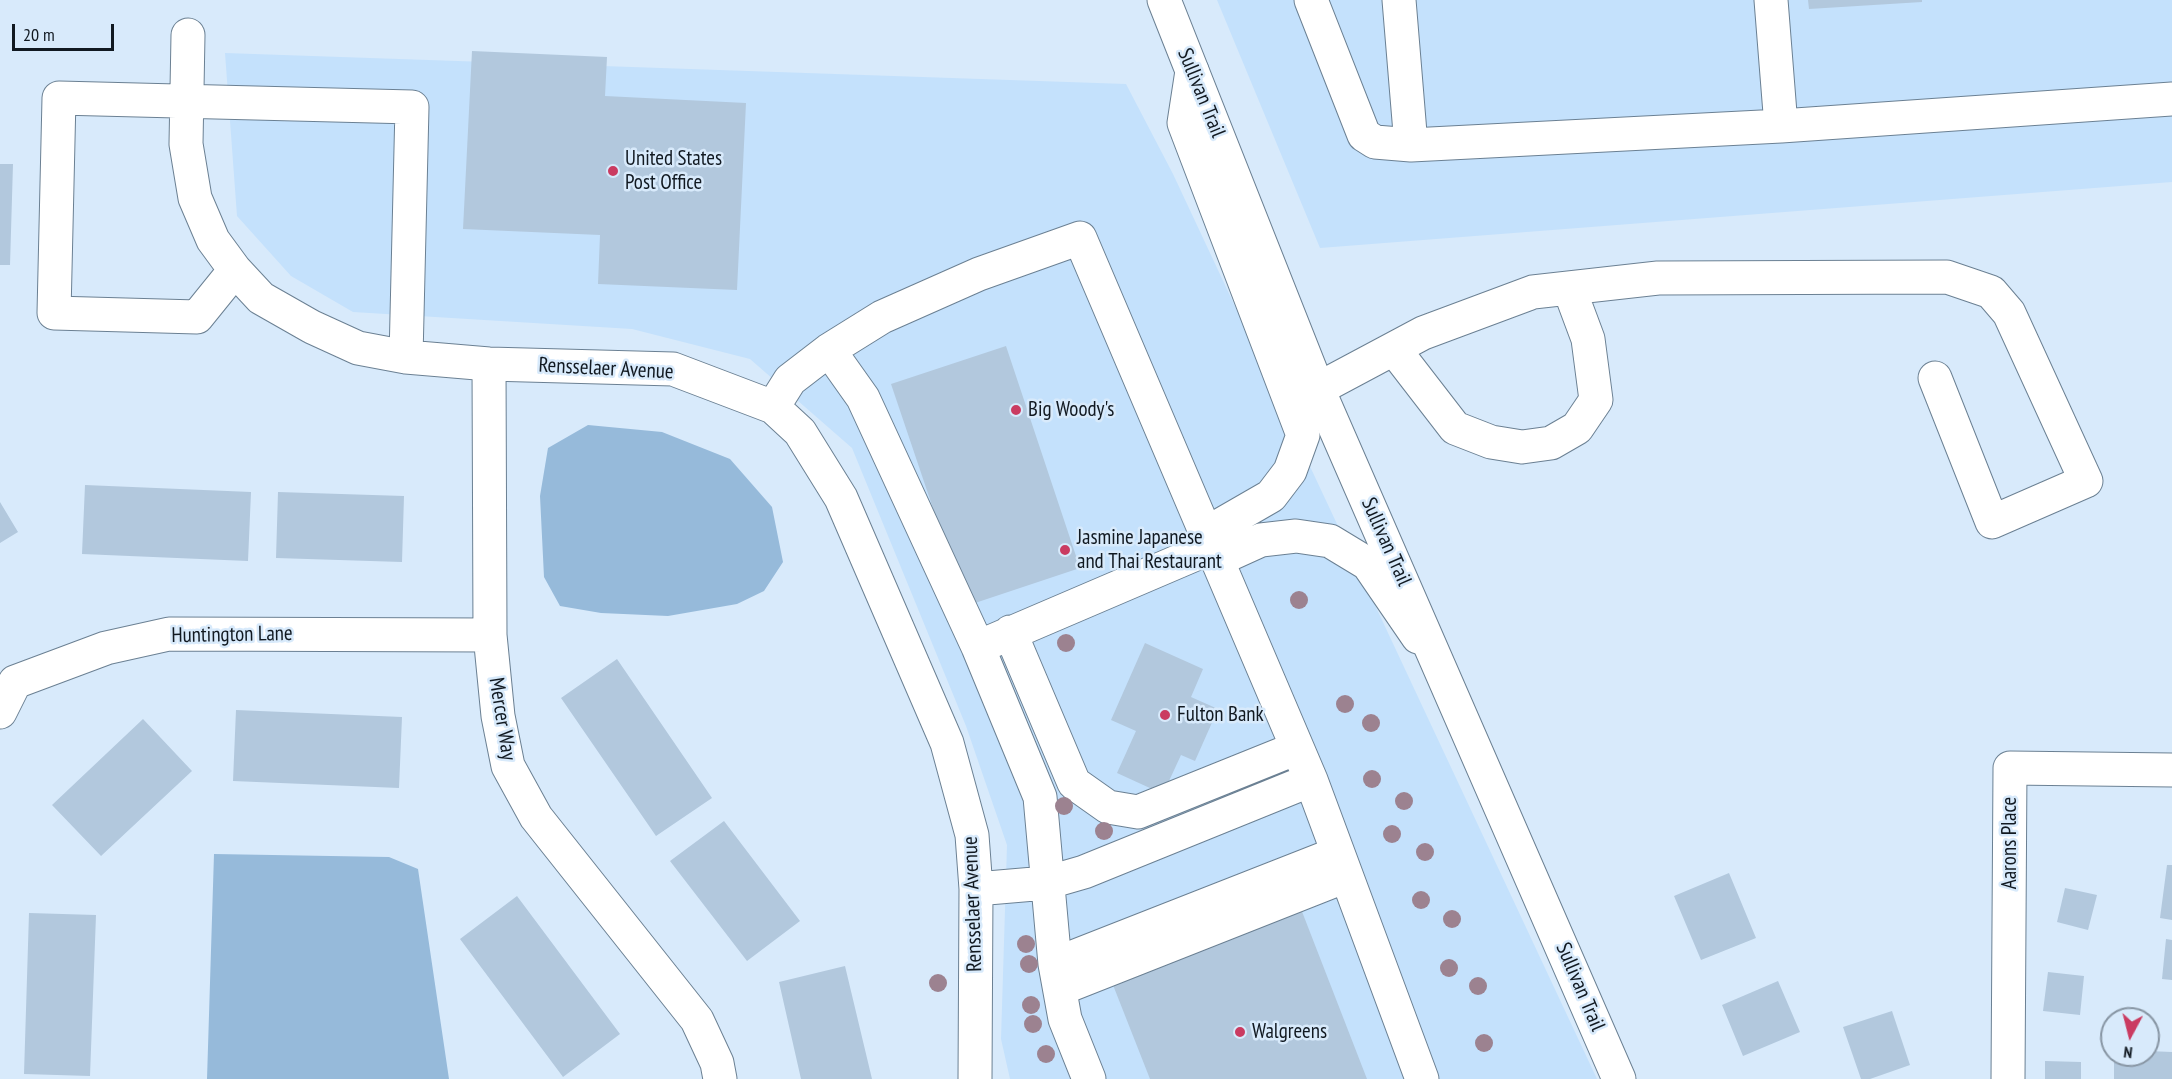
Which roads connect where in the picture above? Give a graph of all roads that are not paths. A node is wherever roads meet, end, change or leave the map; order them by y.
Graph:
1 (1164, 0) edge
2 (1311, 0) edge
3 (1399, 0) edge
4 (1771, 0) edge
5 (188, 36) dead end
6 (1192, 71) junction
7 (2172, 99) edge
8 (187, 101) junction
9 (1781, 126) junction
10 (1411, 145) junction
11 (235, 270) junction
12 (1569, 288) junction
13 (1394, 349) junction
14 (829, 350) junction
15 (406, 357) junction
16 (489, 364) junction
17 (1935, 378) dead end
18 (1318, 389) junction
19 (773, 407) junction
20 (1211, 547) junction
21 (1010, 632) junction
22 (490, 635) junction
23 (978, 647) junction
24 (1444, 675) junction
25 (0, 712) edge
26 (1297, 748) junction
27 (2172, 770) edge
28 (1311, 780) junction
29 (1342, 864) junction
30 (1046, 883) junction
31 (976, 889) junction
32 (1058, 977) junction
33 (720, 1079) edge
34 (975, 1079) edge
35 (1089, 1079) edge
36 (1422, 1079) edge
37 (1619, 1079) edge
38 (2008, 1079) edge

1 - 6 street, Sullivan Trail
2 - 10 street
3 - 10 street
4 - 9 street
5 - 8 street, Rensselaer Avenue
6 - 18 street, Sullivan Trail
6 - 20 street
7 - 9 street
8 - 11 street, Rensselaer Avenue
8 - 11 street
8 - 15 street
9 - 10 street
11 - 15 street, Rensselaer Avenue
12 - 13 street
12 - 13 street
12 - 17 street
13 - 18 street
14 - 19 street
14 - 20 street
14 - 23 street
15 - 16 street, Rensselaer Avenue
16 - 19 street, Rensselaer Avenue
16 - 22 street, Mercer Way
18 - 24 street, Sullivan Trail
19 - 31 street, Rensselaer Avenue
20 - 21 street
20 - 24 street
20 - 26 street
21 - 23 street
21 - 26 street
22 - 25 street, Huntington Lane
22 - 33 street, Mercer Way
23 - 30 street
24 - 37 street, Sullivan Trail
26 - 28 street
27 - 38 street, Aarons Place
28 - 29 street
28 - 30 street
29 - 32 street
29 - 36 street
30 - 31 street
30 - 32 street
31 - 34 street, Rensselaer Avenue
32 - 35 street

